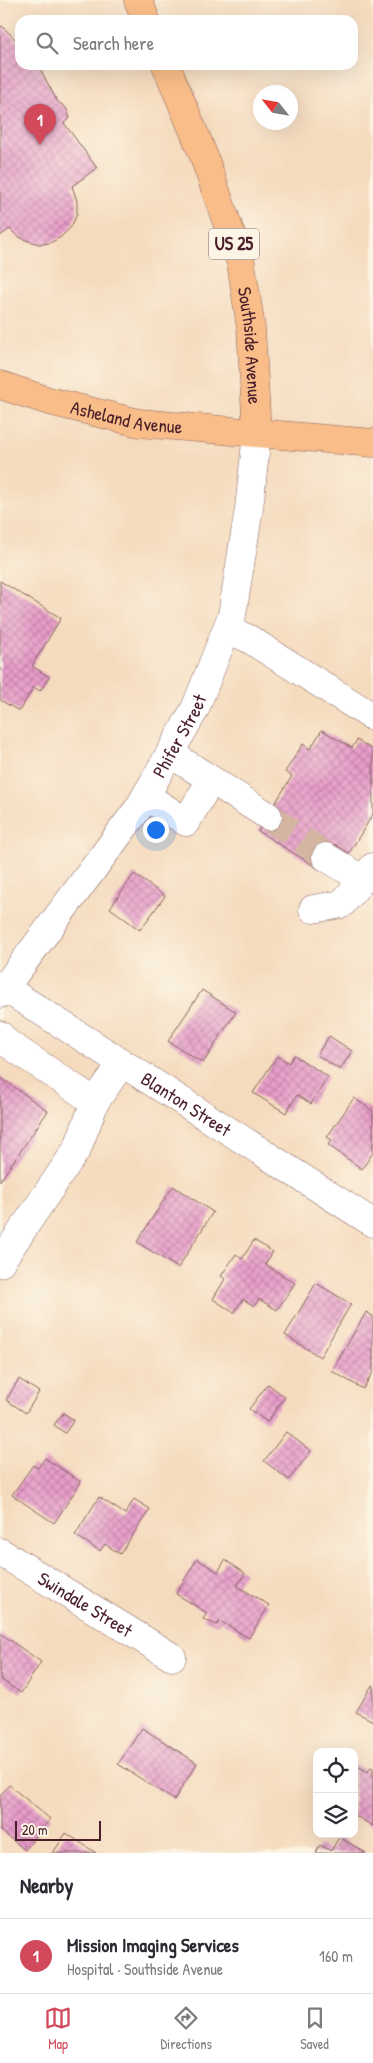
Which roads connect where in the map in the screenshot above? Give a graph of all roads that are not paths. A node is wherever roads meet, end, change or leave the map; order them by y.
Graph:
1 (138, 0) edge
2 (144, 15) edge
3 (168, 70) edge
4 (0, 385) edge
5 (257, 433) junction
6 (373, 443) edge
7 (227, 629) junction
8 (373, 717) edge
9 (171, 754) junction
10 (211, 780) junction
11 (146, 796) junction
12 (268, 816) tunnel mouth
13 (326, 857) tunnel mouth
14 (368, 874) edge
15 (313, 909) dead end
16 (2, 989) edge
17 (0, 1035) edge
18 (122, 1063) junction
19 (95, 1102) junction
20 (373, 1223) edge
21 (0, 1263) edge
22 (0, 1552) edge
23 (172, 1657) dead end

1 - 2 main road
3 - 5 main road, Southside Avenue / US 25
4 - 5 main road, Asheland Avenue
5 - 6 main road
5 - 7 street, Phifer Street
7 - 8 street
7 - 9 street, Phifer Street
9 - 10 street
9 - 11 street, Phifer Street
10 - 11 street
10 - 12 street
11 - 16 street, Phifer Street
13 - 14 street
14 - 15 street
16 - 18 street, Blanton Street
17 - 19 street
18 - 19 street
18 - 20 street, Blanton Street
19 - 21 street
22 - 23 street, Swindale Street

